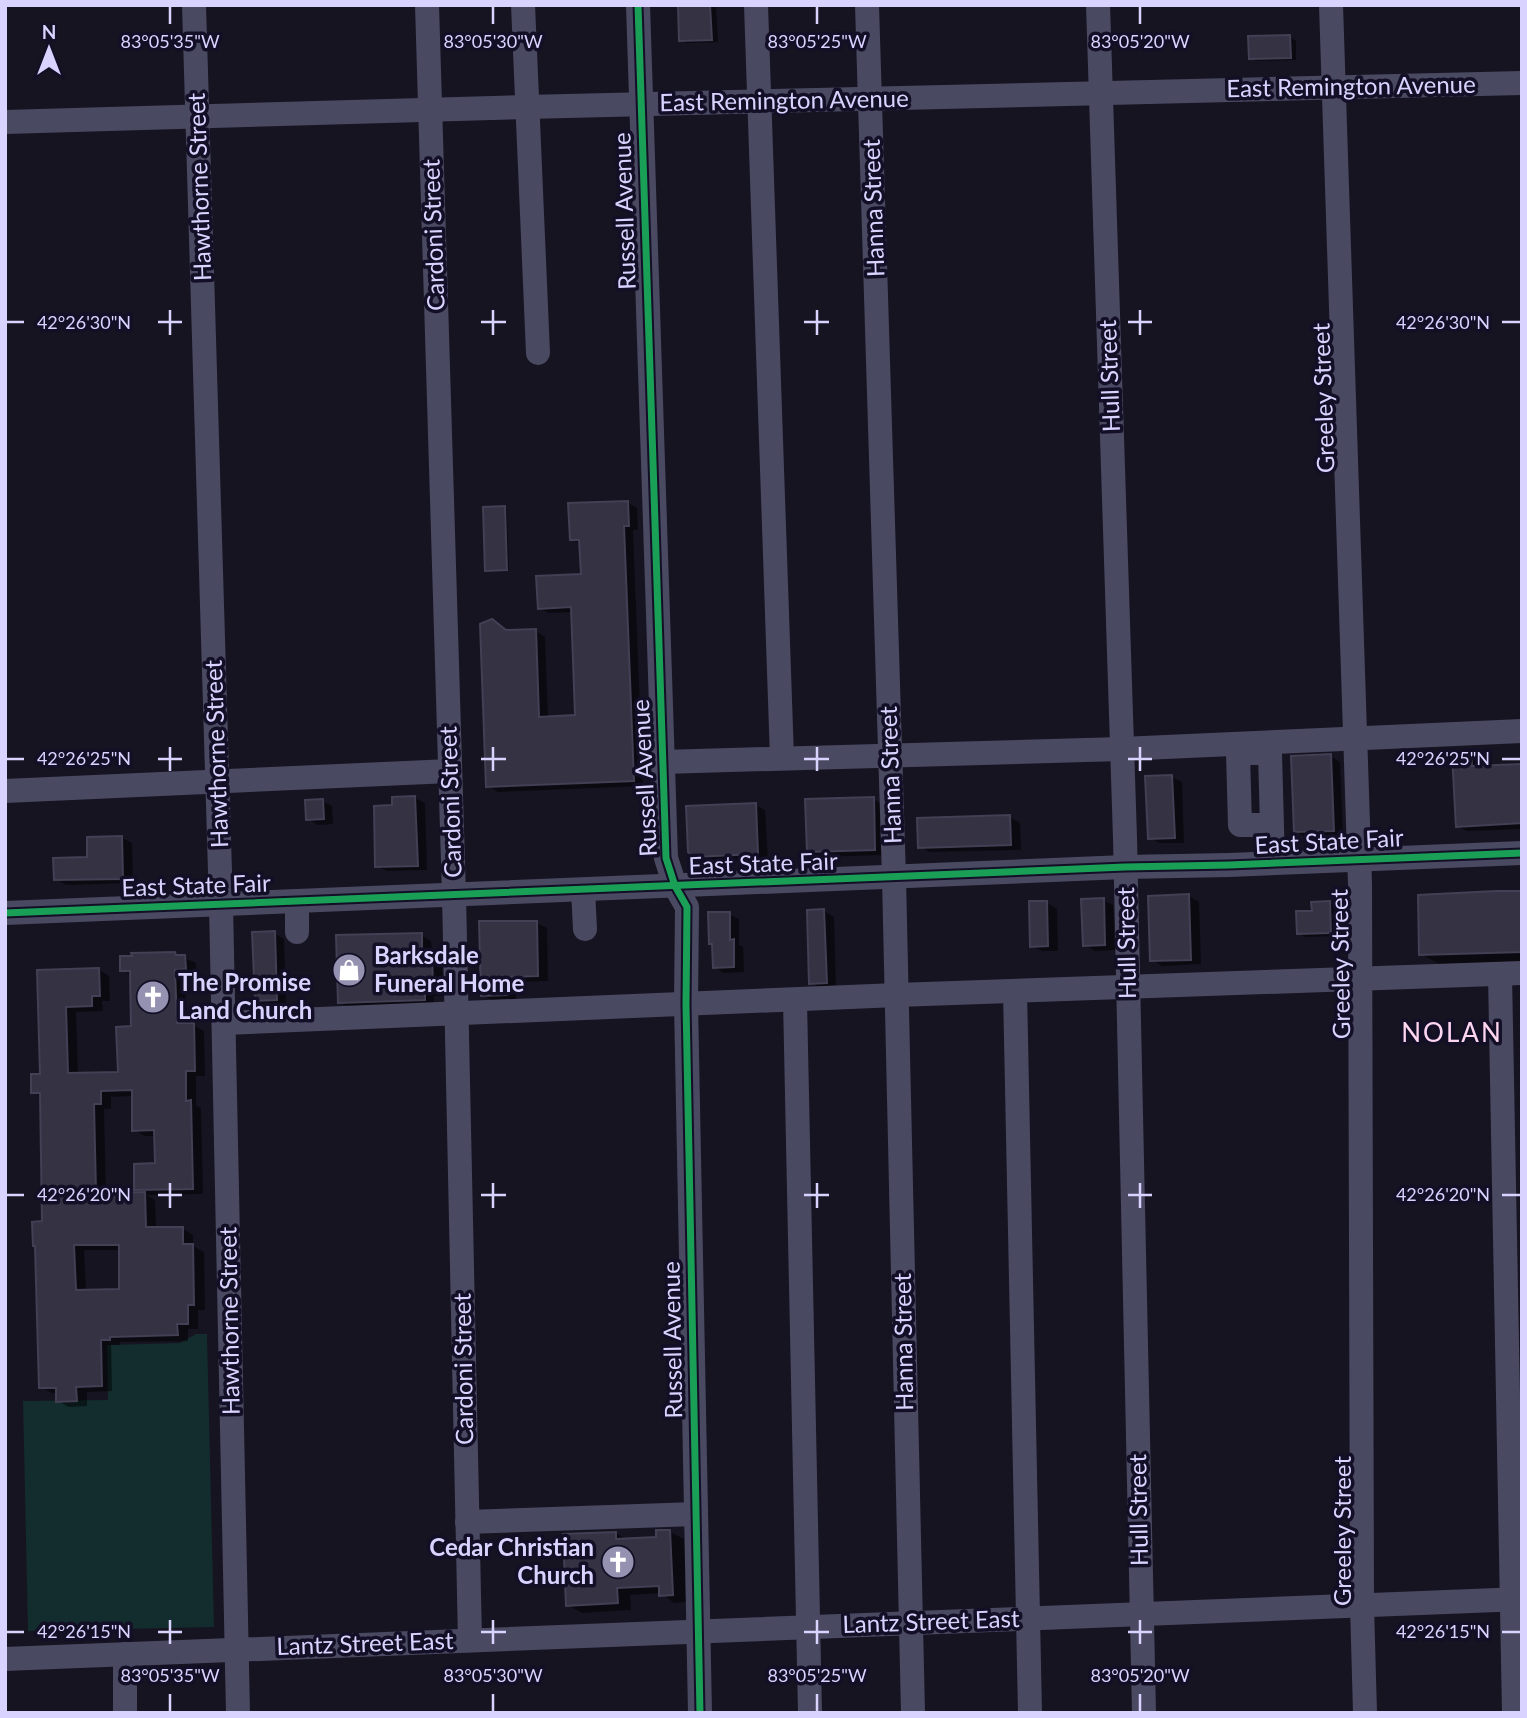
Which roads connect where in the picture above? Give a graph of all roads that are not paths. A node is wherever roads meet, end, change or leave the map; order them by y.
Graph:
1 (194, 5) edge
2 (427, 5) edge
3 (523, 5) edge
4 (638, 5) edge
5 (756, 5) edge
6 (867, 5) edge
7 (1098, 5) edge
8 (1331, 5) edge
9 (1522, 83) edge
10 (1333, 87) junction
11 (1101, 94) junction
12 (870, 98) junction
13 (759, 101) junction
14 (641, 104) junction
15 (526, 107) junction
16 (430, 111) junction
17 (197, 117) junction
18 (5, 122) edge
19 (538, 353) dead end
20 (1522, 731) edge
21 (1354, 738) junction
22 (1121, 749) junction
23 (890, 754) junction
24 (782, 758) junction
25 (663, 762) junction
26 (450, 771) junction
27 (218, 783) junction
28 (5, 791) edge
29 (1271, 825) dead end
30 (1522, 853) edge
31 (1358, 859) junction
32 (1273, 863) junction
33 (1125, 867) junction
34 (894, 878) junction
35 (675, 886) junction
36 (583, 890) junction
37 (454, 895) junction
38 (297, 901) junction
39 (221, 905) junction
40 (5, 914) edge
41 (585, 929) dead end
42 (297, 932) dead end
43 (1511, 973) edge
44 (1362, 980) junction
45 (1128, 987) junction
46 (1015, 991) junction
47 (897, 995) junction
48 (795, 1000) junction
49 (685, 1004) junction
50 (457, 1014) junction
51 (224, 1023) junction
52 (696, 1514) junction
53 (467, 1522) junction
54 (1516, 1599) edge
55 (1362, 1605) junction
56 (1142, 1613) junction
57 (1028, 1618) junction
58 (911, 1623) junction
59 (808, 1627) junction
60 (698, 1631) junction
61 (470, 1640) junction
62 (237, 1649) junction
63 (125, 1654) junction
64 (5, 1659) edge
65 (125, 1713) edge
66 (239, 1713) edge
67 (700, 1713) edge
68 (810, 1713) edge
69 (912, 1713) edge
70 (1030, 1713) edge
71 (1144, 1713) edge
72 (1365, 1713) edge
73 (1514, 1713) edge

1 - 17 street, Hawthorne Street
2 - 16 street, Cardoni Street
3 - 15 street
4 - 14 street, Russell Avenue
5 - 13 street
6 - 12 street, Hanna Street
7 - 11 street, Hull Street
8 - 10 street, Greeley Street
9 - 10 street, East Remington Avenue
10 - 11 street, East Remington Avenue
10 - 21 street, Greeley Street
11 - 12 street, East Remington Avenue
11 - 22 street, Hull Street
12 - 13 street, East Remington Avenue
12 - 23 street, Hanna Street
13 - 14 street, East Remington Avenue
13 - 24 street
14 - 15 street, East Remington Avenue
14 - 25 street, Russell Avenue
15 - 16 street, East Remington Avenue
15 - 19 street
16 - 17 street, East Remington Avenue
16 - 26 street, Cardoni Street
17 - 18 street, East Remington Avenue
17 - 27 street, Hawthorne Street
20 - 21 street
21 - 22 street
21 - 31 street, Greeley Street
22 - 23 street
22 - 33 street, Hull Street
23 - 24 street
23 - 34 street, Hanna Street
24 - 25 street
25 - 35 street, Russell Avenue
26 - 27 street
26 - 37 street, Cardoni Street
27 - 28 street
27 - 39 street, Hawthorne Street
29 - 32 street
30 - 31 street, East State Fair
31 - 32 street, East State Fair
31 - 44 street, Greeley Street
32 - 33 street, East State Fair
33 - 34 street, East State Fair
33 - 45 street, Hull Street
34 - 35 street, East State Fair
34 - 47 street, Hanna Street
35 - 36 street, East State Fair
35 - 49 street, Russell Avenue
36 - 37 street, East State Fair
36 - 41 street
37 - 38 street, East State Fair
37 - 50 street, Cardoni Street
38 - 39 street, East State Fair
38 - 42 street
39 - 40 street, East State Fair
39 - 51 street, Hawthorne Street
43 - 44 street
43 - 54 street
44 - 45 street
44 - 55 street, Greeley Street
45 - 46 street
45 - 56 street, Hull Street
46 - 47 street
46 - 57 street
47 - 48 street
47 - 58 street, Hanna Street
48 - 49 street
48 - 59 street
49 - 50 street
49 - 52 street, Russell Avenue
50 - 51 street
50 - 53 street, Cardoni Street
51 - 62 street, Hawthorne Street
52 - 53 street
52 - 60 street, Russell Avenue
53 - 61 street, Cardoni Street
54 - 55 street, Lantz Street East
54 - 73 street
55 - 56 street, Lantz Street East
55 - 72 street, Greeley Street
56 - 57 street, Lantz Street East
56 - 71 street, Hull Street
57 - 58 street, Lantz Street East
57 - 70 street
58 - 59 street, Lantz Street East
58 - 69 street, Hanna Street
59 - 60 street, Lantz Street East
59 - 68 street
60 - 61 street, Lantz Street East
60 - 67 street, Russell Avenue
61 - 62 street, Lantz Street East
62 - 63 street, Lantz Street East
62 - 66 street, Hawthorne Street
63 - 64 street, Lantz Street East
63 - 65 street

